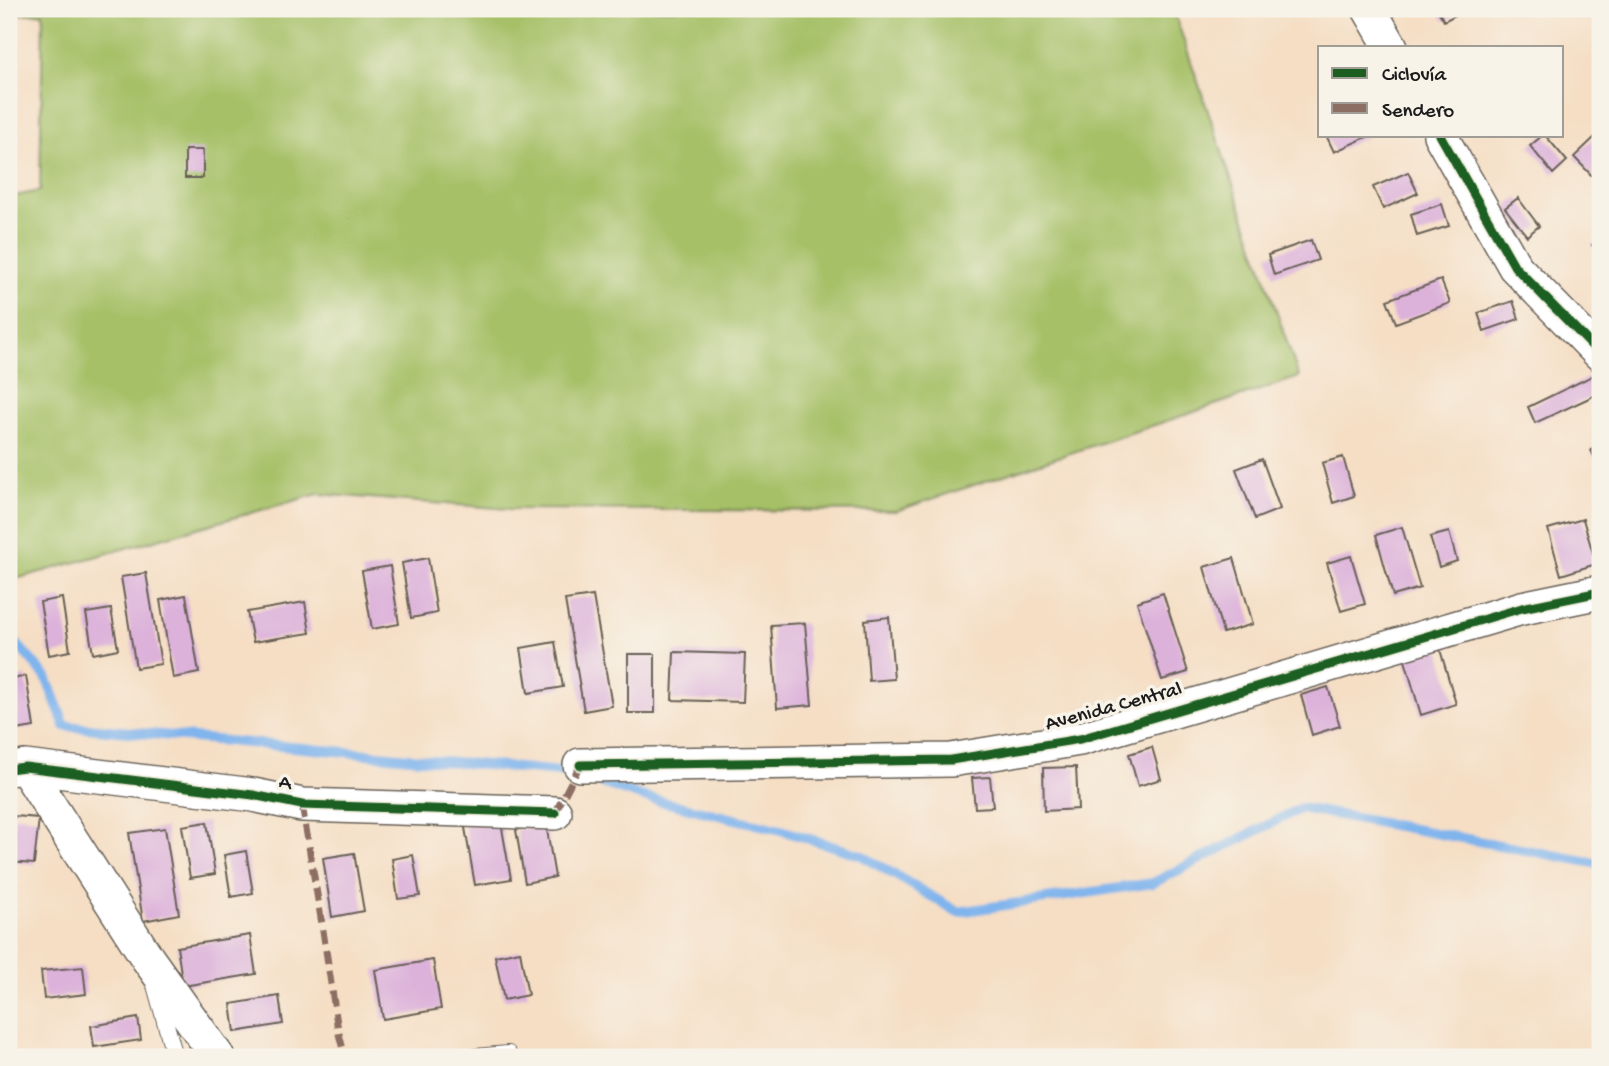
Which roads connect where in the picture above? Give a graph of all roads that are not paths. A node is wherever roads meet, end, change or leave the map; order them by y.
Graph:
1 (1369, 9) edge
2 (1390, 46) edge
3 (1441, 136) edge
4 (1600, 354) edge
5 (1600, 592) edge
6 (580, 765) dead end
7 (17, 768) edge
8 (555, 813) dead end
9 (148, 959) junction
10 (176, 1057) edge
11 (218, 1057) edge
12 (475, 1057) edge
13 (509, 1057) edge

1 - 2 street
3 - 4 street
5 - 6 street, Avenida Central
7 - 8 street, A
7 - 9 street
9 - 10 lane
9 - 11 street
12 - 13 lane

